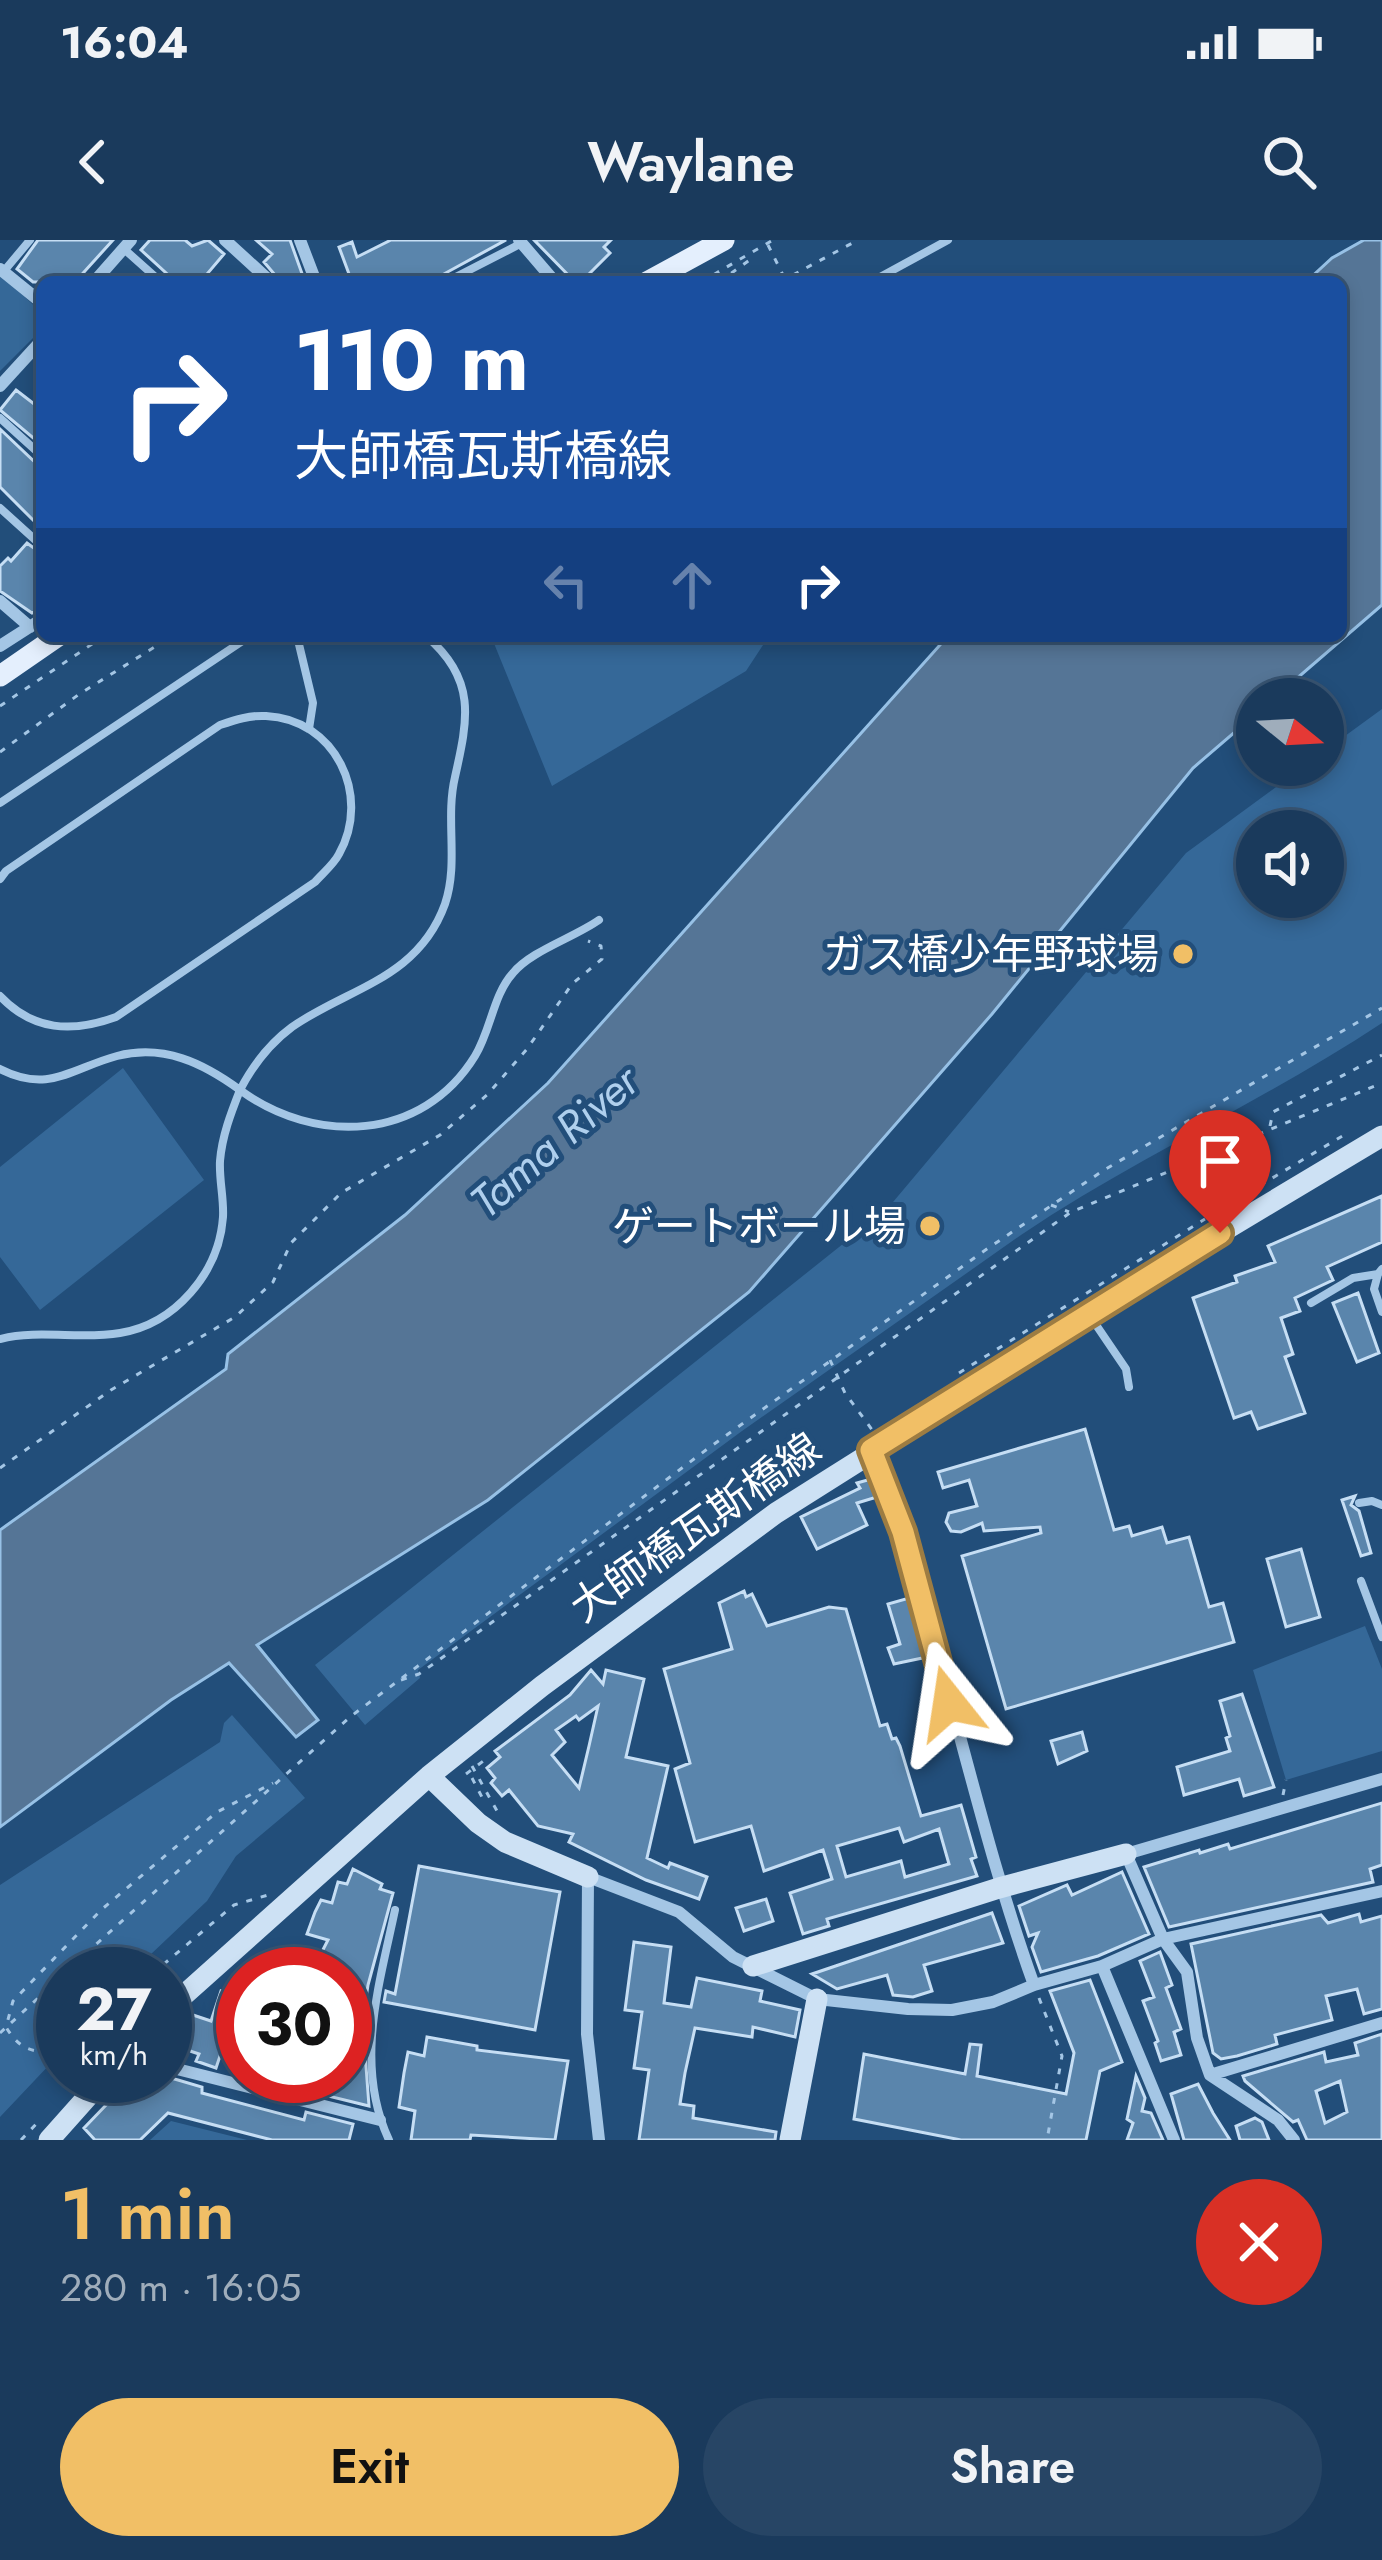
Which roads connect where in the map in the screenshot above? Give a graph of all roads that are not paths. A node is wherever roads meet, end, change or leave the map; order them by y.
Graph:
1 (30, 240) edge
2 (225, 240) edge
3 (322, 240) edge
4 (724, 240) edge
5 (948, 240) edge
6 (521, 242) edge
7 (127, 244) edge
8 (302, 244) edge
9 (2, 270) edge
10 (99, 276) edge
11 (156, 276) edge
12 (264, 276) edge
13 (314, 276) edge
14 (457, 276) edge
15 (550, 276) edge
16 (658, 276) edge
17 (882, 276) edge
18 (36, 298) edge
19 (36, 346) edge
20 (29, 354) junction
21 (36, 360) edge
22 (1, 384) edge
23 (0, 418) edge
24 (36, 451) edge
25 (0, 508) edge
26 (36, 541) edge
27 (0, 601) edge
28 (36, 623) edge
29 (49, 642) edge
30 (241, 642) edge
31 (298, 642) edge
32 (432, 642) edge
33 (0, 646) edge
34 (0, 676) edge
35 (309, 729) junction
36 (0, 803) edge
37 (0, 879) edge
38 (599, 920) dead end
39 (0, 996) edge
40 (0, 1069) edge
41 (240, 1090) junction
42 (1382, 1136) edge
43 (1380, 1271) edge
44 (1378, 1289) edge
45 (1311, 1303) dead end
46 (1382, 1312) edge
47 (1089, 1315) junction
48 (0, 1339) edge
49 (1129, 1387) dead end
50 (872, 1441) junction
51 (1359, 1503) dead end
52 (1382, 1505) edge
53 (1361, 1581) dead end
54 (1382, 1637) edge
55 (429, 1776) junction
56 (1382, 1779) edge
57 (1126, 1854) junction
58 (588, 1877) junction
59 (999, 1888) junction
60 (1382, 1891) edge
61 (395, 1910) dead end
62 (1163, 1940) junction
63 (753, 1966) junction
64 (1102, 1966) junction
65 (1034, 1985) junction
66 (192, 1988) edge
67 (818, 1999) junction
68 (1382, 2023) edge
69 (192, 2073) edge
70 (1210, 2075) junction
71 (86, 2103) edge
72 (380, 2120) junction
73 (66, 2131) edge
74 (49, 2140) edge
75 (388, 2140) edge
76 (599, 2140) edge
77 (790, 2140) edge
78 (1174, 2140) edge
79 (1294, 2140) edge

1 - 9 lane
2 - 12 street
3 - 8 street
4 - 16 main road
5 - 17 lane
6 - 14 lane
6 - 15 street
7 - 10 street
7 - 11 lane
8 - 13 street
9 - 18 street
19 - 20 street
20 - 21 street
20 - 22 street
23 - 24 lane
25 - 26 lane
27 - 28 street
28 - 33 street
29 - 34 main road
30 - 36 lane
31 - 35 lane
32 - 41 lane
35 - 37 lane
35 - 39 lane
38 - 41 lane
40 - 41 lane
41 - 48 lane
42 - 47 street, 大師橋瓦斯橋線
43 - 44 lane
43 - 45 lane
44 - 46 lane
47 - 49 lane
47 - 50 street, 大師橋瓦斯橋線
50 - 55 street, 大師橋瓦斯橋線
50 - 59 street
51 - 52 lane
53 - 54 lane
55 - 58 street
55 - 66 street, 大師橋瓦斯橋線
56 - 57 street
57 - 59 street
57 - 62 street
58 - 63 street
58 - 76 street
59 - 63 street
59 - 65 street
60 - 62 street
61 - 72 lane
62 - 64 street
62 - 70 street
63 - 67 street
64 - 65 street
64 - 78 street
65 - 67 street
67 - 77 street
68 - 70 street
69 - 72 street
70 - 79 street
71 - 73 street
72 - 75 lane
73 - 74 street

